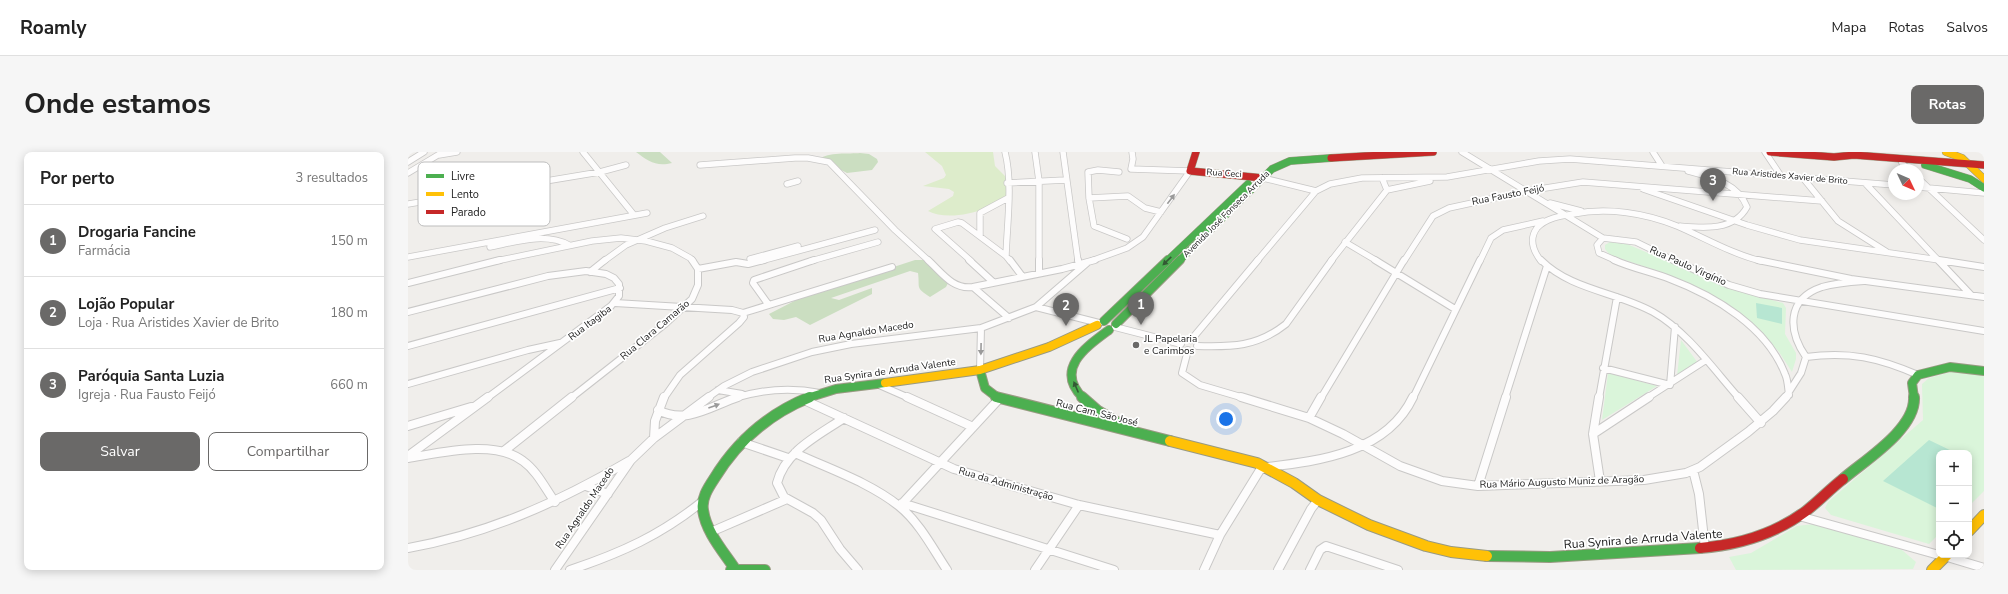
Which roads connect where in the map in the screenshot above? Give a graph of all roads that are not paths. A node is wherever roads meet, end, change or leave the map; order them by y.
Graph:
1 (424, 152) edge
2 (457, 152) edge
3 (583, 152) edge
4 (1005, 152) edge
5 (1035, 152) edge
6 (1062, 152) edge
7 (1132, 152) edge
8 (1196, 152) edge
9 (1352, 152) edge
10 (1433, 152) edge
11 (1462, 152) edge
12 (1653, 152) edge
13 (1765, 152) edge
14 (1770, 152) edge
15 (1784, 152) edge
16 (1856, 152) edge
17 (1862, 152) edge
18 (441, 153) edge
19 (1881, 153) edge
20 (1360, 154) edge
21 (1949, 154) edge
22 (1911, 159) junction
23 (1900, 160) junction
24 (1984, 160) edge
25 (1965, 161) junction
26 (408, 162) edge
27 (426, 162) edge
28 (1904, 164) edge
29 (626, 165) dead end
30 (700, 165) dead end
31 (1984, 165) edge
32 (1665, 166) junction
33 (418, 167) edge
34 (1702, 169) junction
35 (1491, 170) junction
36 (1190, 171) junction
37 (600, 172) junction
38 (1119, 172) dead end
39 (408, 173) edge
40 (1954, 174) junction
41 (1781, 176) junction
42 (1259, 177) junction
43 (1448, 177) junction
44 (1707, 177) junction
45 (1382, 178) junction
46 (1803, 178) junction
47 (1983, 178) edge
48 (550, 180) edge
49 (1065, 180) junction
50 (798, 181) dead end
51 (1038, 181) junction
52 (1007, 183) junction
53 (1865, 183) junction
54 (1924, 183) edge
55 (787, 184) dead end
56 (1625, 185) junction
57 (1888, 185) edge
58 (1667, 188) junction
59 (1924, 188) edge
60 (1929, 188) junction
61 (1984, 188) edge
62 (1387, 190) junction
63 (1316, 191) junction
64 (1527, 191) junction
65 (1984, 193) edge
66 (1741, 194) junction
67 (1666, 196) junction
68 (1008, 198) junction
69 (1089, 198) junction
70 (1543, 201) junction
71 (1822, 201) junction
72 (418, 202) edge
73 (408, 204) edge
74 (1161, 212) junction
75 (1583, 212) junction
76 (647, 213) dead end
77 (634, 215) junction
78 (1565, 215) junction
79 (703, 216) dead end
80 (1545, 221) junction
81 (1736, 221) junction
82 (1675, 226) junction
83 (873, 228) dead end
84 (980, 236) junction
85 (1603, 238) junction
86 (1127, 239) dead end
87 (635, 240) junction
88 (1984, 240) edge
89 (878, 242) dead end
90 (1345, 242) junction
91 (569, 245) junction
92 (468, 246) junction
93 (807, 246) junction
94 (1889, 254) junction
95 (1006, 256) junction
96 (408, 257) edge
97 (750, 259) dead end
98 (1938, 260) junction
99 (1087, 263) junction
100 (1079, 265) junction
101 (1547, 266) junction
102 (892, 267) dead end
103 (1984, 267) edge
104 (698, 269) junction
105 (590, 272) junction
106 (1397, 272) junction
107 (1039, 273) junction
108 (1822, 274) junction
109 (1022, 276) junction
110 (1865, 281) junction
111 (993, 282) junction
112 (408, 283) edge
113 (973, 286) junction
114 (1828, 286) junction
115 (620, 288) junction
116 (1971, 295) junction
117 (1617, 297) junction
118 (1984, 297) edge
119 (1798, 302) junction
120 (615, 303) junction
121 (768, 304) junction
122 (1036, 307) junction
123 (683, 308) junction
124 (1455, 309) junction
125 (408, 312) edge
126 (743, 313) junction
127 (1008, 318) junction
128 (1106, 326) junction
129 (1675, 327) junction
130 (981, 328) junction
131 (1984, 331) edge
132 (1191, 340) junction
133 (564, 342) junction
134 (1180, 344) junction
135 (408, 346) edge
136 (1197, 346) junction
137 (1188, 350) junction
138 (1806, 358) junction
139 (1706, 360) junction
140 (1603, 368) junction
141 (980, 370) junction
142 (1984, 371) edge
143 (1918, 375) junction
144 (408, 384) edge
145 (877, 384) junction
146 (1670, 385) junction
147 (718, 390) junction
148 (820, 393) junction
149 (746, 395) junction
150 (1789, 396) junction
151 (999, 399) junction
152 (804, 400) junction
153 (476, 406) junction
154 (658, 410) junction
155 (1100, 414) junction
156 (682, 417) junction
157 (844, 418) junction
158 (1309, 418) junction
159 (1090, 423) junction
160 (1761, 423) junction
161 (408, 426) edge
162 (973, 427) junction
163 (1592, 434) junction
164 (1139, 435) junction
165 (654, 438) junction
166 (741, 442) junction
167 (1363, 447) junction
168 (504, 451) junction
169 (791, 456) junction
170 (408, 457) edge
171 (631, 460) junction
172 (940, 464) junction
173 (1267, 467) junction
174 (1693, 470) junction
175 (1600, 481) junction
176 (586, 486) junction
177 (1478, 486) junction
178 (608, 494) junction
179 (787, 499) junction
180 (1318, 500) junction
181 (703, 501) junction
182 (555, 502) junction
183 (1079, 504) junction
184 (901, 505) junction
185 (1984, 515) edge
186 (1800, 516) junction
187 (1972, 528) edge
188 (713, 531) junction
189 (1220, 535) junction
190 (408, 548) edge
191 (1705, 548) junction
192 (1048, 550) junction
193 (1936, 553) edge
194 (1941, 558) edge
195 (1952, 558) edge
196 (1984, 568) edge
197 (1386, 569) edge
198 (555, 570) edge
199 (570, 570) edge
200 (733, 570) edge
201 (765, 570) edge
202 (858, 570) edge
203 (947, 570) edge
204 (1035, 570) edge
205 (1111, 570) edge
206 (1204, 570) edge
207 (1278, 570) edge
208 (1310, 570) edge
209 (1398, 570) edge
210 (1932, 570) edge

1 - 26 street
2 - 18 street
3 - 37 street
4 - 52 street
5 - 51 street
6 - 49 street
7 - 36 street, Rua Ceci
8 - 36 main road, Rua Agnaldo Macedo
9 - 42 main road, Avenida José Fonseca Arruda
10 - 20 main road, Avenida José Fonseca Arruda
11 - 35 street, Rua Paulo Virgínio
12 - 32 street
13 - 41 street
14 - 15 main road
15 - 23 main road
16 - 17 main road
17 - 19 main road
18 - 27 street
19 - 21 main road
19 - 23 main road
20 - 42 main road, Avenida José Fonseca Arruda
21 - 22 main road
21 - 24 main road
21 - 25 main road
22 - 23 main road
22 - 25 main road
23 - 28 street
23 - 40 main road
24 - 25 main road
25 - 31 main road
25 - 47 main road
29 - 37 street
30 - 113 street
32 - 34 street, Rua Aristides Xavier de Brito
32 - 35 street, Rua Aristides Xavier de Brito
32 - 44 street
33 - 39 street
34 - 41 street, Rua Aristides Xavier de Brito
34 - 44 street
35 - 43 street, Rua Aristides Xavier de Brito
35 - 64 street, Rua Paulo Virgínio
36 - 42 main road, Rua Ceci
74 -> 36 street, Rua Agnaldo Macedo
37 - 48 street
37 - 77 street
38 - 69 street
40 - 47 main road
40 - 61 main road
41 - 46 street, Rua Aristides Xavier de Brito
42 - 63 street, Rua Ceci
42 - 128 main road, Avenida José Fonseca Arruda
43 - 45 street, Rua Aristides Xavier de Brito
43 - 62 street, Rua Aristides Xavier de Brito
44 - 66 street
45 - 62 street
45 - 63 street
46 - 53 street, Rua Aristides Xavier de Brito
46 - 71 street
49 - 51 street
49 - 100 street
50 - 55 street
51 - 52 street
51 - 107 street
52 - 68 street
53 - 57 street, Rua Aristides Xavier de Brito
53 - 98 street
54 - 60 street
56 - 58 street, Rua Fausto Feijó
56 - 64 street, Rua Fausto Feijó
56 - 67 street
58 - 66 street, Rua Fausto Feijó
58 - 67 street
59 - 60 street
60 - 65 street
60 - 88 street
62 - 90 street
63 - 132 street
64 - 70 street, Rua Paulo Virgínio
64 - 106 street, Rua Fausto Feijó
66 - 71 street, Rua Fausto Feijó
66 - 81 street
67 - 81 street
68 - 84 street
68 - 95 street
69 - 74 street
69 - 86 street
70 - 75 street
70 - 78 street, Rua Paulo Virgínio
71 - 94 street
72 - 73 street
74 - 99 street, Rua Agnaldo Macedo
75 - 78 street
75 - 82 street
76 - 77 street
77 - 92 street
78 - 80 street
78 - 85 street, Rua Paulo Virgínio
79 - 87 street
80 - 101 street
80 - 124 street
81 - 82 street
81 - 94 street
82 - 108 street
83 - 93 street
84 - 95 street
84 - 111 street
85 - 119 street, Rua Paulo Virgínio
85 - 150 street
87 - 91 street
87 - 104 street
87 - 105 street
89 - 121 street
90 - 106 street
90 - 136 street
91 - 92 street
91 - 112 street
92 - 96 street
93 - 97 street
93 - 104 street
94 - 98 street
95 - 109 street
98 - 103 street
98 - 116 street
99 - 100 street
99 - 122 street, Rua Agnaldo Macedo
100 - 107 street
101 - 117 street
101 - 177 street
102 - 121 street
104 - 123 street, Rua Clara Camarão
105 - 115 street
105 - 125 street
106 - 124 street
106 - 158 street, Rua Fausto Feijó
107 - 109 street
108 - 110 street
108 - 114 street
109 - 111 street
110 - 114 street
110 - 116 street
111 - 113 street
113 - 127 street
114 - 119 street
115 - 120 street, Rua Itagiba
115 - 135 street
116 - 118 street
117 - 129 street
117 - 140 street
119 - 131 street, Rua Paulo Virgínio
119 - 138 street
120 - 123 street
120 - 133 street, Rua Itagiba
121 - 126 street
122 - 127 street, Rua Agnaldo Macedo
122 - 128 street
123 - 126 street
123 - 168 street, Rua Clara Camarão
124 - 167 street
126 - 154 street
127 - 130 street, Rua Agnaldo Macedo
128 - 134 street
128 - 141 main road, Rua Synira de Arruda Valente
155 -> 128 main road, Avenida José Fonseca Arruda
129 - 139 street
129 - 146 street
130 -> 141 street, Rua Cam. São José
130 - 147 street, Rua Agnaldo Macedo
132 - 134 street
132 - 136 street
133 - 144 street
133 - 153 street, Rua Itagiba
134 - 137 street
136 - 137 street
137 - 158 street, Rua Mário Augusto Muniz de Aragão
138 - 143 street
138 - 150 street, Rua Mário Augusto Muniz de Aragão
139 - 146 street
139 - 160 street
140 - 146 street
140 - 163 street
141 - 145 main road, Rua Synira de Arruda Valente
141 - 151 main road, Rua Cam. São José
142 - 143 main road
143 - 186 main road, Rua Synira de Arruda Valente
145 - 148 main road, Rua Synira de Arruda Valente
145 - 162 street
146 - 163 street
147 - 149 street
147 - 156 street, Rua Agnaldo Macedo
148 - 149 street
148 - 152 main road, Rua Synira de Arruda Valente
156 -> 149 street
150 - 160 street, Rua Mário Augusto Muniz de Aragão
151 - 159 main road, Rua Cam. São José
151 - 162 street
152 - 157 street, Rua da Administração
152 - 166 main road, Rua Synira de Arruda Valente
153 - 161 street
153 - 170 street, Rua Itagiba
154 - 156 street
154 - 165 street
155 - 159 main road
155 - 164 main road
156 - 165 street, Rua Agnaldo Macedo
157 - 169 street
157 - 172 street, Rua da Administração
158 - 167 street, Rua Mário Augusto Muniz de Aragão
159 - 164 main road, Rua Cam. São José
160 - 174 street, Rua Mário Augusto Muniz de Aragão
162 - 172 street
163 - 175 street
164 - 173 main road, Rua Cam. São José
165 - 171 street, Rua Agnaldo Macedo
166 - 169 street
166 - 181 main road, Rua Synira de Arruda Valente
167 - 173 street
167 - 177 street, Rua Mário Augusto Muniz de Aragão
168 - 170 street
168 - 182 street
169 - 179 street
169 - 184 street
171 - 176 street
171 - 178 street, Rua Agnaldo Macedo
172 - 183 street, Rua da Administração
172 - 184 street
173 - 180 main road, Rua Synira de Arruda Valente
173 - 189 street
174 - 175 street, Rua Mário Augusto Muniz de Aragão
174 - 191 street
175 - 177 street, Rua Mário Augusto Muniz de Aragão
176 - 178 street
176 - 182 street
178 - 198 street, Rua Agnaldo Macedo
179 - 188 street
179 - 202 street
180 - 191 main road, Rua Synira de Arruda Valente
180 - 207 street
181 - 188 main road
181 - 199 street
182 - 190 street
183 - 189 street, Rua da Administração
183 - 192 street
184 - 192 street
184 - 203 street
185 - 187 main road
186 - 191 main road, Rua Synira de Arruda Valente
186 - 193 street
188 - 200 main road
189 - 206 street
192 - 204 street
192 - 205 street
194 - 210 main road
195 - 196 street
197 - 208 street
197 - 209 street
200 - 201 main road

